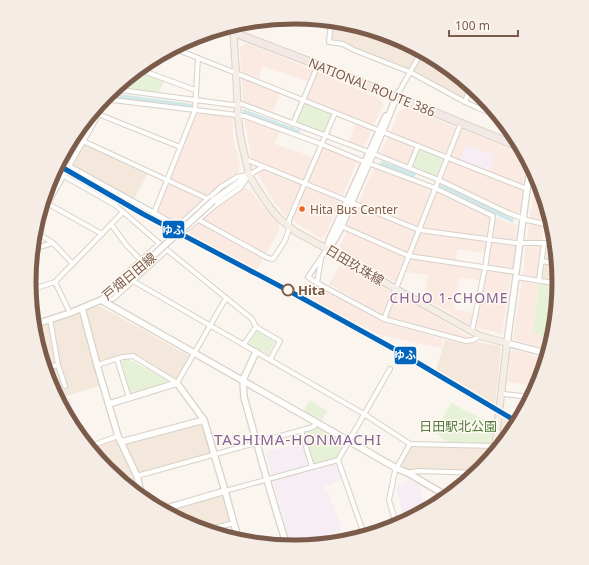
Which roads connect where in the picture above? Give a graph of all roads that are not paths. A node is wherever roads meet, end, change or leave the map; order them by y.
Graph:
1 (330, 26) edge
2 (233, 33) joint
3 (180, 51) edge
4 (419, 56) edge
5 (198, 58) junction
6 (318, 65) junction
7 (145, 72) edge
8 (410, 72) junction
9 (236, 73) junction
10 (195, 90) junction
11 (121, 91) edge
12 (469, 92) edge
13 (396, 97) junction
14 (112, 100) edge
15 (303, 100) junction
16 (195, 101) junction
17 (465, 102) junction
18 (237, 105) junction
19 (195, 110) junction
20 (489, 112) edge
21 (335, 113) junction
22 (98, 114) edge
23 (97, 115) edge
24 (238, 116) junction
25 (461, 123) junction
26 (292, 124) junction
27 (380, 131) junction
28 (325, 135) junction
29 (83, 141) junction
30 (321, 144) junction
31 (512, 144) edge
32 (418, 146) junction
33 (180, 147) junction
34 (371, 153) junction
35 (448, 158) junction
36 (246, 159) junction
37 (367, 162) junction
38 (65, 163) edge
39 (69, 165) junction
40 (264, 167) junction
41 (409, 168) junction
42 (60, 174) edge
43 (249, 175) junction
44 (529, 175) edge
45 (63, 176) junction
46 (166, 180) junction
47 (439, 180) junction
48 (304, 184) junction
49 (435, 188) junction
50 (54, 189) edge
51 (527, 189) junction
52 (210, 200) junction
53 (349, 201) junction
54 (49, 204) edge
55 (123, 212) junction
56 (154, 213) junction
57 (524, 218) junction
58 (199, 220) junction
59 (111, 224) junction
60 (546, 224) edge
61 (178, 226) junction
62 (289, 226) junction
63 (341, 226) junction
64 (419, 230) junction
65 (102, 234) junction
66 (40, 235) edge
67 (489, 240) junction
68 (53, 243) junction
69 (520, 243) junction
70 (544, 243) junction
71 (159, 244) junction
72 (550, 244) edge
73 (38, 247) edge
74 (327, 249) junction
75 (167, 250) junction
76 (409, 256) junction
77 (321, 259) junction
78 (542, 261) junction
79 (142, 262) junction
80 (552, 263) edge
81 (73, 264) junction
82 (485, 268) junction
83 (516, 275) junction
84 (539, 280) junction
85 (133, 281) junction
86 (55, 282) junction
87 (317, 283) junction
88 (553, 283) edge
89 (36, 288) edge
90 (396, 289) junction
91 (226, 298) junction
92 (101, 300) junction
93 (82, 308) junction
94 (70, 312) junction
95 (50, 319) junction
96 (384, 319) junction
97 (39, 323) edge
98 (211, 325) junction
99 (256, 327) junction
100 (472, 331) junction
101 (480, 336) junction
102 (507, 343) junction
103 (244, 344) junction
104 (256, 352) junction
105 (543, 352) edge
106 (194, 353) junction
107 (117, 359) junction
108 (270, 360) junction
109 (505, 362) junction
110 (58, 365) junction
111 (97, 365) junction
112 (50, 367) edge
113 (390, 369) dead end
114 (243, 380) junction
115 (177, 384) junction
116 (65, 386) dead end
117 (504, 394) junction
118 (526, 397) edge
119 (130, 398) junction
120 (109, 404) junction
121 (364, 414) junction
122 (204, 420) junction
123 (317, 423) junction
124 (301, 430) junction
125 (118, 436) junction
126 (349, 441) junction
127 (121, 442) junction
128 (257, 442) junction
129 (410, 444) junction
130 (497, 444) edge
131 (497, 444) edge
132 (93, 445) edge
133 (493, 449) edge
134 (214, 454) junction
135 (338, 460) junction
136 (312, 467) junction
137 (396, 468) junction
138 (408, 473) junction
139 (469, 473) edge
140 (137, 476) junction
141 (267, 480) junction
142 (141, 490) edge
143 (225, 491) junction
144 (443, 494) edge
145 (168, 508) edge
146 (395, 520) edge
147 (234, 523) junction
148 (215, 528) edge
149 (363, 531) edge
150 (237, 534) edge
151 (285, 540) edge

1 - 8 street
2 - 6 highway, NATIONAL ROUTE 386
2 - 9 main road, 日田玖珠線
3 - 5 street
4 - 8 street
5 - 9 street
5 - 10 street
6 - 13 highway, NATIONAL ROUTE 386
6 - 15 street
7 - 10 street
8 - 13 street
8 - 17 street
9 - 15 street
9 - 18 main road, 日田玖珠線
10 - 16 street
11 - 16 street
12 - 17 street
13 - 25 highway, NATIONAL ROUTE 386
13 - 27 street
14 - 19 street
15 - 21 street
15 - 26 street
16 - 18 street
16 - 19 street
17 - 20 street
18 - 24 main road, 日田玖珠線
18 - 26 street
19 - 24 street
19 - 33 street
21 - 27 street
21 - 28 street
22 - 33 street
23 - 29 street
24 - 30 street
24 - 36 main road, 日田玖珠線
25 - 31 highway, NATIONAL ROUTE 386
25 - 35 street
26 - 28 street
27 - 32 street
27 - 34 street
28 - 30 street
28 - 34 street
29 - 39 street
29 - 46 street
30 - 37 street
30 - 48 street
32 - 35 street
32 - 41 street
33 - 46 street
34 - 37 street
34 - 41 street
35 - 47 street
35 - 51 street
36 - 40 street
36 - 43 main road, 日田玖珠線
37 - 49 street
37 - 53 street
38 - 39 street
39 - 45 street
39 - 56 street
40 - 43 street
40 - 48 street
41 - 47 street
42 - 45 street
43 - 52 street, 戸畑日田線
43 - 58 street
43 - 62 main road, 日田玖珠線
44 - 51 street
45 - 50 street
45 - 55 street
46 - 52 street
46 - 56 street
47 - 49 street
47 - 57 street
48 - 53 street
48 - 62 street
49 - 64 street
49 - 67 street
51 - 57 street
52 - 61 street
52 - 79 street, 戸畑日田線, bridge
53 - 63 street
53 - 64 street
53 - 74 street
54 - 65 street
55 - 59 street
55 - 71 street
56 - 61 street
57 - 60 street
57 - 69 street
58 - 61 street
58 - 62 street
59 - 65 street
59 - 79 street
62 - 74 main road, 日田玖珠線
63 - 74 street
63 - 76 street
64 - 67 street
64 - 76 street
65 - 81 street
66 - 68 street
67 - 69 street
67 - 82 street
68 - 73 street
68 - 81 street
69 - 70 street
69 - 83 street
70 - 72 street
70 - 78 street
71 - 75 street
71 - 79 street
74 - 77 street
74 - 90 main road, 日田玖珠線
75 - 85 street
75 - 91 street
76 - 82 street
76 - 90 street
77 - 87 street
77 - 87 street
78 - 80 street
78 - 84 street
79 - 92 street, 戸畑日田線
81 - 86 street
82 - 83 street
82 - 100 street
83 - 84 street
83 - 102 street
84 - 88 street
85 - 92 street
85 - 98 street
86 - 89 street
86 - 94 street
87 - 96 street
90 - 96 street
90 - 100 main road, 日田玖珠線
91 - 98 street
91 - 99 street
92 - 93 street, 戸畑日田線
92 - 106 street
93 - 94 street, 戸畑日田線
93 - 111 street
94 - 95 street, 戸畑日田線
95 - 97 street, 戸畑日田線
95 - 110 street
96 - 101 street
98 - 103 street
98 - 106 street
99 - 103 street
99 - 108 street
100 - 101 main road, 日田玖珠線
101 - 102 main road, 日田玖珠線
102 - 105 street
102 - 109 main road
103 - 104 street
104 - 108 street
104 - 114 street
106 - 114 street
106 - 115 street
107 - 111 street
107 - 115 street
107 - 119 street
108 - 121 street
109 - 117 street
109 - 130 main road
110 - 112 street
110 - 116 street
111 - 120 street
113 - 121 street
114 - 123 street
114 - 128 street
115 - 119 street
115 - 122 street
117 - 118 street
117 - 131 street
119 - 120 street
120 - 125 street
121 - 126 street
121 - 129 street
122 - 127 street
122 - 134 street
123 - 124 street
123 - 126 street
124 - 128 street
124 - 136 street
125 - 127 street
125 - 132 street
126 - 135 street
126 - 137 street
127 - 140 street
128 - 134 street
128 - 141 street
129 - 133 street
129 - 137 street
134 - 140 street
134 - 143 street
135 - 136 street
135 - 149 street
136 - 141 street
137 - 138 street
137 - 146 street
138 - 139 street
138 - 144 street
140 - 142 street
141 - 143 street
141 - 151 street
143 - 145 street
143 - 147 street
147 - 148 street
147 - 150 street

